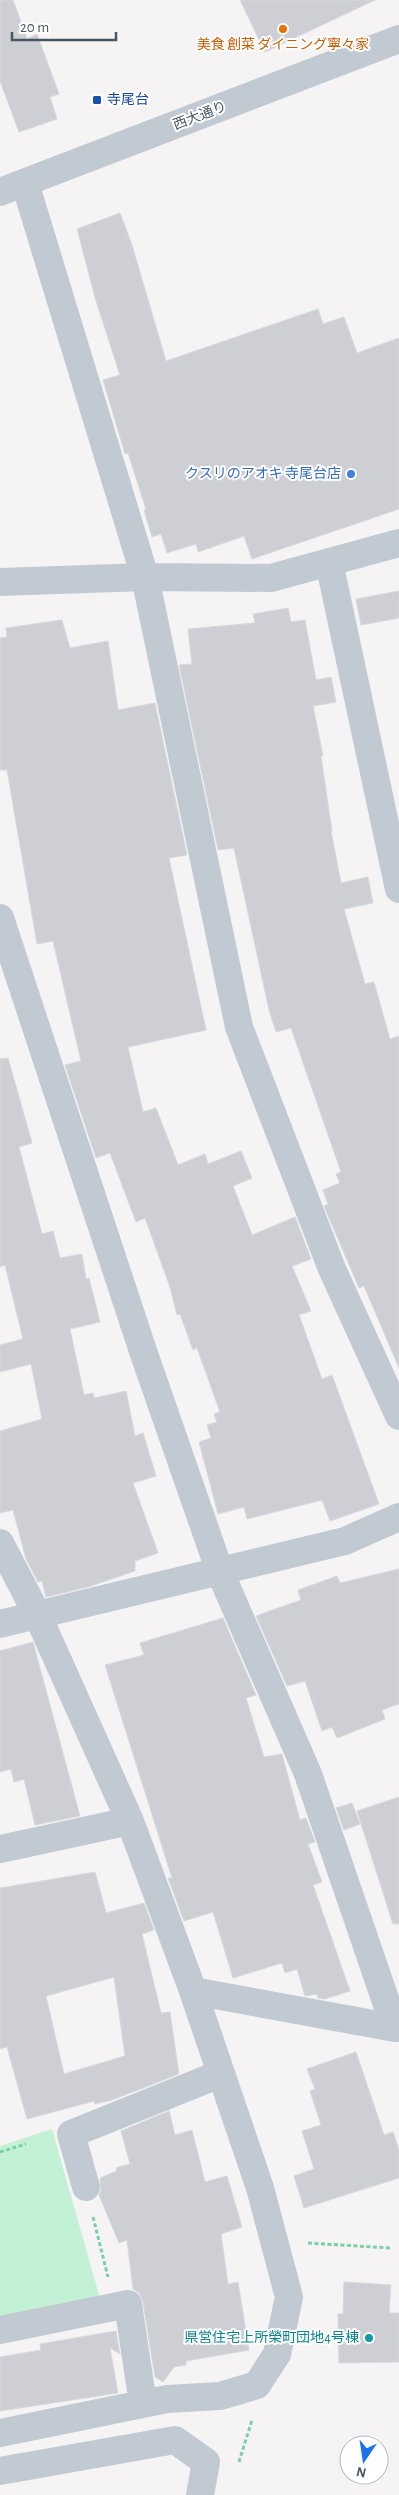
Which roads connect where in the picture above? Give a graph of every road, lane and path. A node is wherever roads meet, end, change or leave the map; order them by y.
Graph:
1 (399, 39) edge
2 (12, 187) edge
3 (399, 543) edge
4 (329, 562) junction
5 (145, 577) junction
6 (0, 582) edge
7 (399, 889) edge
8 (0, 918) edge
9 (399, 1416) edge
10 (399, 1517) edge
11 (0, 1543) edge
12 (220, 1572) junction
13 (38, 1616) junction
14 (0, 1624) edge
15 (130, 1821) junction
16 (0, 1849) edge
17 (193, 1992) junction
18 (220, 2074) junction
19 (26, 2144) dead end
20 (0, 2152) edge
21 (86, 2188) joint
22 (274, 2242) junction
23 (390, 2248) dead end
24 (115, 2306) junction
25 (0, 2330) edge
26 (258, 2385) junction
27 (143, 2404) junction
28 (0, 2433) edge
29 (237, 2466) dead end
30 (0, 2471) edge
31 (200, 2495) edge

1 - 2 street, 西大通り
2 - 5 street
3 - 4 street
4 - 5 street
4 - 7 street
5 - 6 street
5 - 9 street
8 - 12 street
10 - 12 street
11 - 13 street
12 - 13 street
12 - 17 street
13 - 14 street
13 - 15 street
15 - 16 street
15 - 17 street
17 - 18 street
18 - 21 street
18 - 22 street
19 - 20 path
21 - 24 path
22 - 23 path
22 - 26 street
24 - 25 street
24 - 27 street
26 - 27 street
26 - 29 path
27 - 28 street
30 - 31 street

